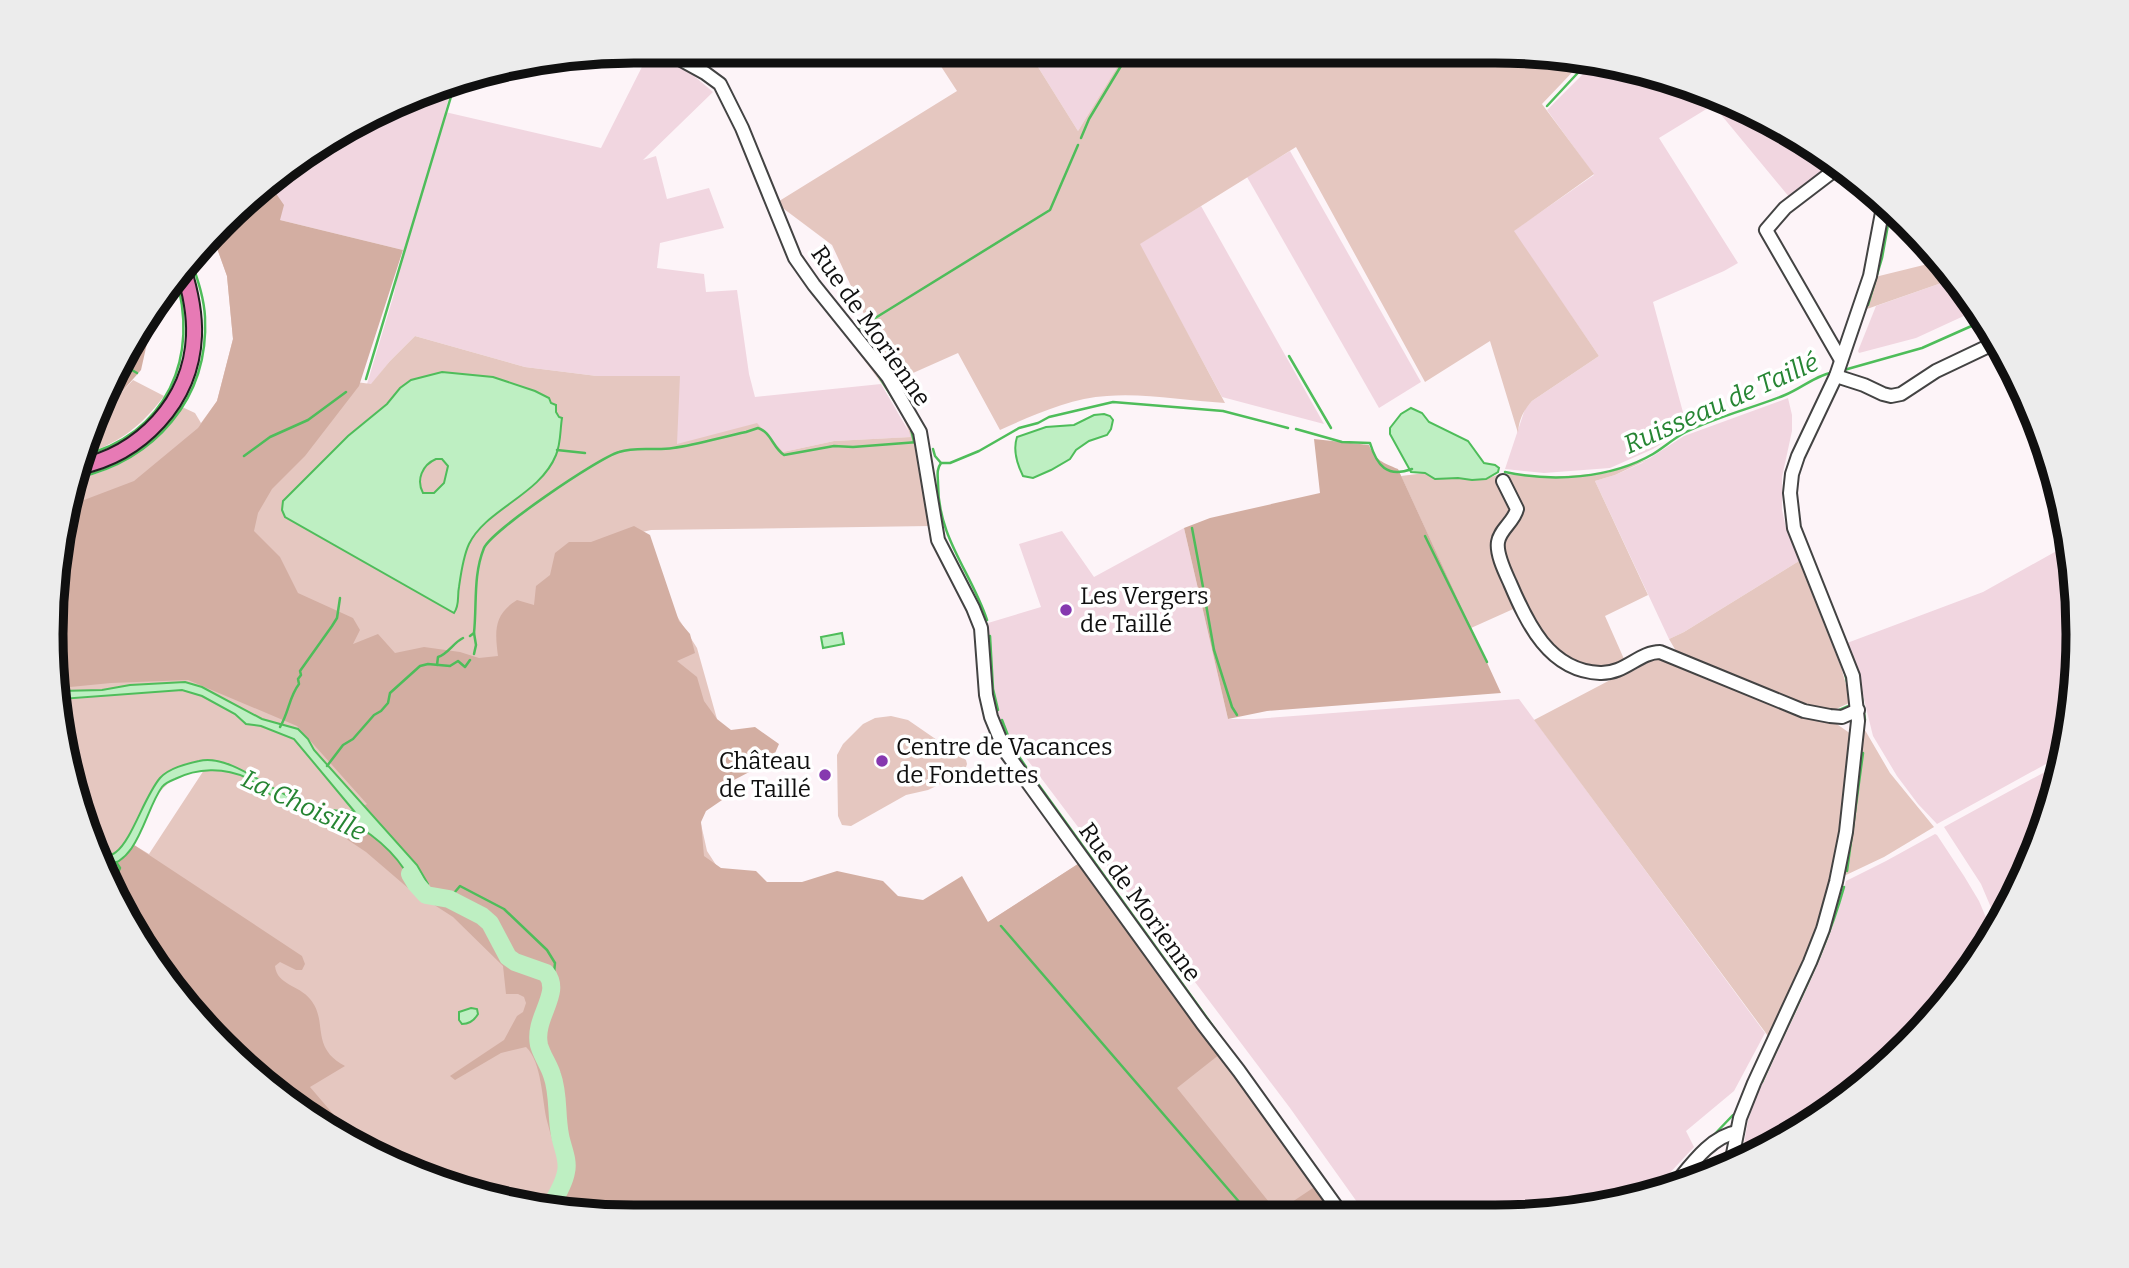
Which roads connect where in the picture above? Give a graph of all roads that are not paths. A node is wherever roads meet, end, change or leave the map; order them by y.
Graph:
1 (687, 63) edge
2 (1831, 173) edge
3 (1882, 214) edge
4 (186, 280) edge
5 (1988, 346) edge
6 (1838, 370) junction
7 (89, 464) edge
8 (1503, 481) dead end
9 (1858, 710) junction
10 (1737, 1132) junction
11 (1733, 1153) edge
12 (1686, 1172) edge
13 (1335, 1205) edge

1 - 13 street, Rue de Morienne
2 - 6 street
3 - 6 street
4 - 7 main road
5 - 6 street
6 - 9 street
8 - 9 street
9 - 10 street
10 - 11 street
10 - 12 street

